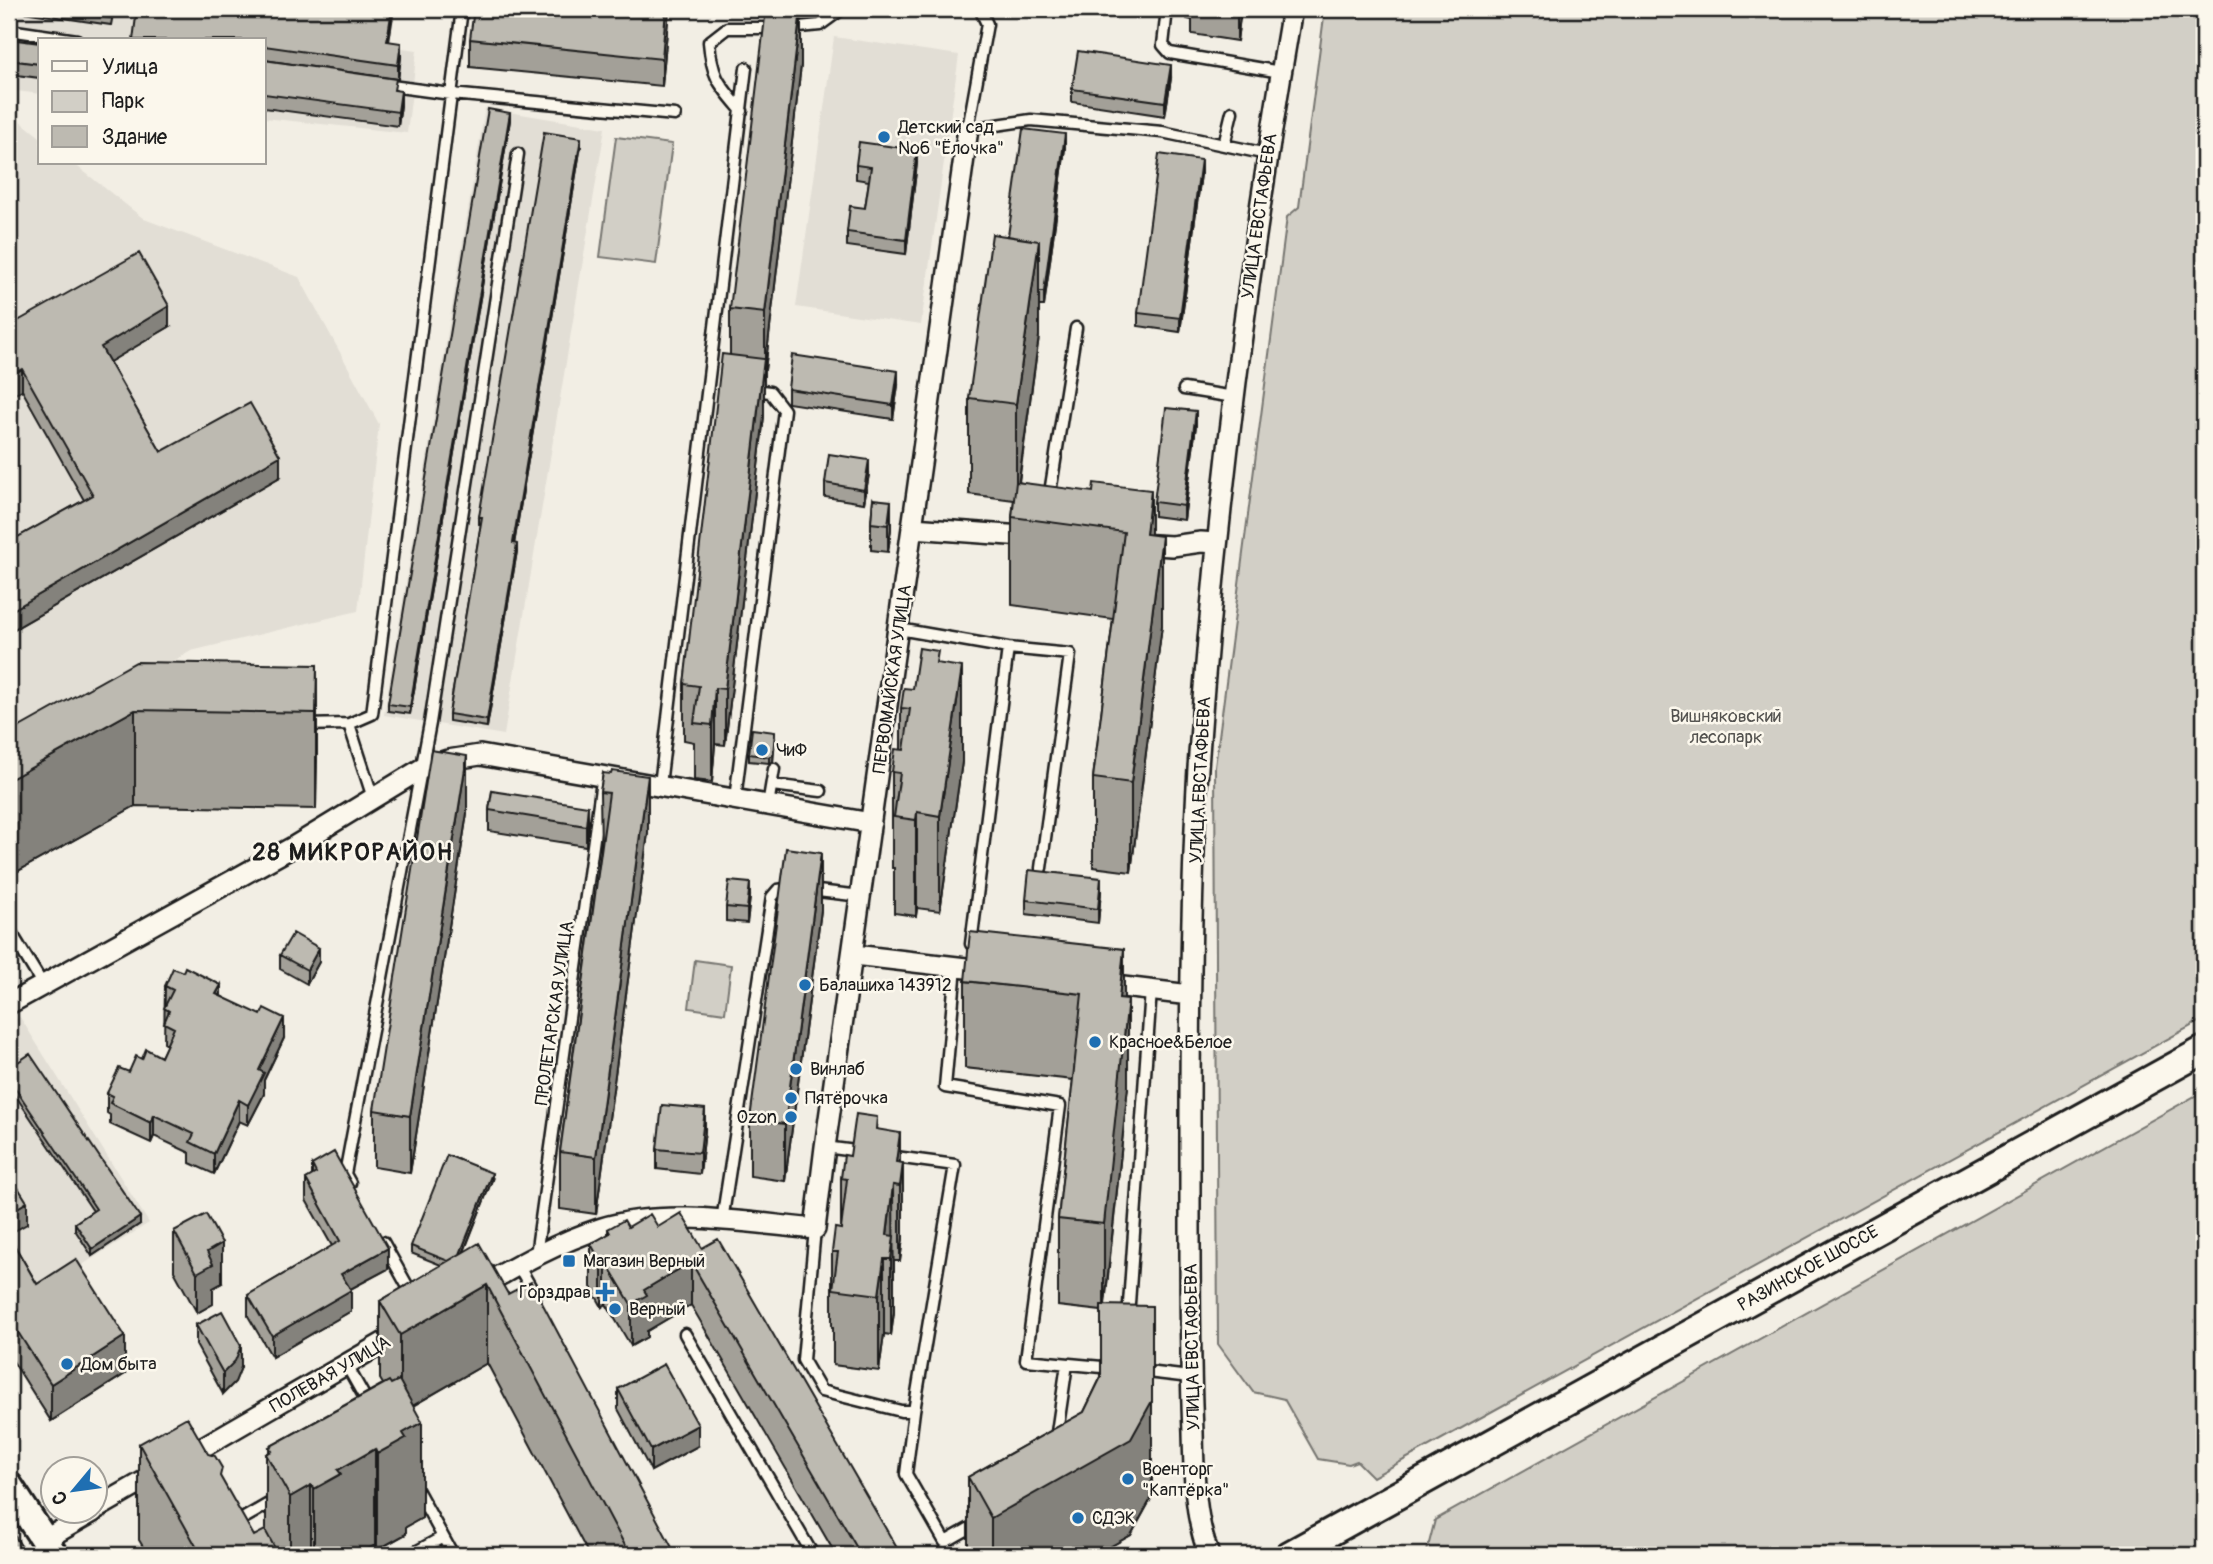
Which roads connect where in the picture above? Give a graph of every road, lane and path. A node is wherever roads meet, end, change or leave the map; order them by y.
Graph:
1 (462, 9) edge
2 (842, 9) edge
3 (980, 9) edge
4 (990, 9) edge
5 (1167, 9) edge
6 (1292, 9) edge
7 (987, 24) junction
8 (9, 30) edge
9 (63, 38) edge
10 (746, 68) dead end
11 (1281, 72) junction
12 (371, 83) edge
13 (451, 94) junction
14 (742, 111) junction
15 (1232, 112) dead end
16 (675, 115) dead end
17 (968, 129) junction
18 (1224, 145) junction
19 (518, 154) dead end
20 (1267, 154) junction
21 (1076, 328) dead end
22 (708, 387) junction
23 (720, 388) edge
24 (1184, 389) dead end
25 (745, 390) edge
26 (1234, 397) junction
27 (1047, 511) edge
28 (913, 528) junction
29 (1048, 533) edge
30 (1121, 543) edge
31 (1216, 543) junction
32 (898, 629) junction
33 (1008, 648) junction
34 (349, 724) junction
35 (296, 726) edge
36 (421, 769) junction
37 (774, 769) dead end
38 (603, 775) junction
39 (660, 785) junction
40 (821, 791) dead end
41 (770, 795) junction
42 (373, 798) junction
43 (735, 799) junction
44 (871, 823) junction
45 (1041, 868) edge
46 (861, 896) junction
47 (9, 929) edge
48 (853, 955) junction
49 (962, 968) junction
50 (1007, 973) edge
51 (1086, 983) edge
52 (43, 985) junction
53 (1151, 990) junction
54 (1190, 995) junction
55 (9, 1004) edge
56 (2204, 1050) edge
57 (825, 1147) junction
58 (358, 1198) edge
59 (722, 1221) junction
60 (815, 1229) junction
61 (378, 1234) edge
62 (527, 1260) junction
63 (460, 1298) edge
64 (538, 1301) edge
65 (416, 1315) joint
66 (1127, 1329) edge
67 (685, 1334) dead end
68 (346, 1364) junction
69 (1067, 1364) junction
70 (1190, 1377) junction
71 (914, 1411) junction
72 (376, 1418) edge
73 (1055, 1443) edge
74 (412, 1482) edge
75 (9, 1486) edge
76 (285, 1495) edge
77 (108, 1504) edge
78 (991, 1516) edge
79 (223, 1517) edge
80 (76, 1526) edge
81 (443, 1537) junction
82 (49, 1548) edge
83 (410, 1555) edge
84 (453, 1555) edge
85 (813, 1555) edge
86 (1209, 1555) edge
87 (1289, 1555) edge

1 - 13 lane
2 - 14 lane
3 - 7 lane
4 - 7 lane
5 - 11 lane
6 - 11 street, УЛИЦА ЕВСТАФЬЕВА
7 - 17 lane
8 - 9 lane
10 - 14 lane
11 - 20 street, УЛИЦА ЕВСТАФЬЕВА
12 - 13 lane
13 - 16 lane
13 - 34 lane
14 - 22 lane
15 - 18 lane
17 - 18 lane
17 - 28 street, ПЕРВОМАЙСКАЯ УЛИЦА
18 - 20 lane
19 - 36 lane
20 - 26 street, УЛИЦА ЕВСТАФЬЕВА
21 - 27 lane
22 - 23 lane
22 - 39 lane
24 - 26 lane
25 - 43 lane
26 - 31 street, УЛИЦА ЕВСТАФЬЕВА
28 - 29 street
28 - 32 street, ПЕРВОМАЙСКАЯ УЛИЦА
30 - 31 street
31 - 54 street, УЛИЦА ЕВСТАФЬЕВА
32 - 33 lane
32 - 44 street, ПЕРВОМАЙСКАЯ УЛИЦА
33 - 45 lane
33 - 49 lane
34 - 35 lane
34 - 42 lane
36 - 38 street
36 - 42 street
36 - 58 lane
37 - 41 lane
38 - 39 street
38 - 62 lane, ПРОЛЕТАРСКАЯ УЛИЦА
39 - 43 street
40 - 41 lane
41 - 43 street
41 - 44 street
42 - 52 street
44 - 46 street, ПЕРВОМАЙСКАЯ УЛИЦА
46 - 48 street, ПЕРВОМАЙСКАЯ УЛИЦА
46 - 59 lane
47 - 52 lane
48 - 49 street
48 - 57 street, ПЕРВОМАЙСКАЯ УЛИЦА
49 - 50 street
49 - 69 lane
51 - 53 street
52 - 55 street
53 - 54 street
53 - 66 lane
54 - 70 street, УЛИЦА ЕВСТАФЬЕВА
56 - 87 main road, РАЗИНСКОЕ ШОССЕ
57 - 60 street, ПЕРВОМАЙСКАЯ УЛИЦА
57 - 71 lane
59 - 60 street
59 - 62 street
60 - 71 lane
61 - 65 lane
62 - 63 street
62 - 64 lane
65 - 68 street, ПОЛЕВАЯ УЛИЦА
67 - 85 lane
68 - 72 lane
68 - 77 street, ПОЛЕВАЯ УЛИЦА
69 - 70 lane
69 - 73 lane
70 - 86 street, УЛИЦА ЕВСТАФЬЕВА
71 - 78 lane
74 - 81 lane
75 - 82 main road
76 - 79 lane
80 - 82 street, ПОЛЕВАЯ УЛИЦА
81 - 83 lane
81 - 84 lane

